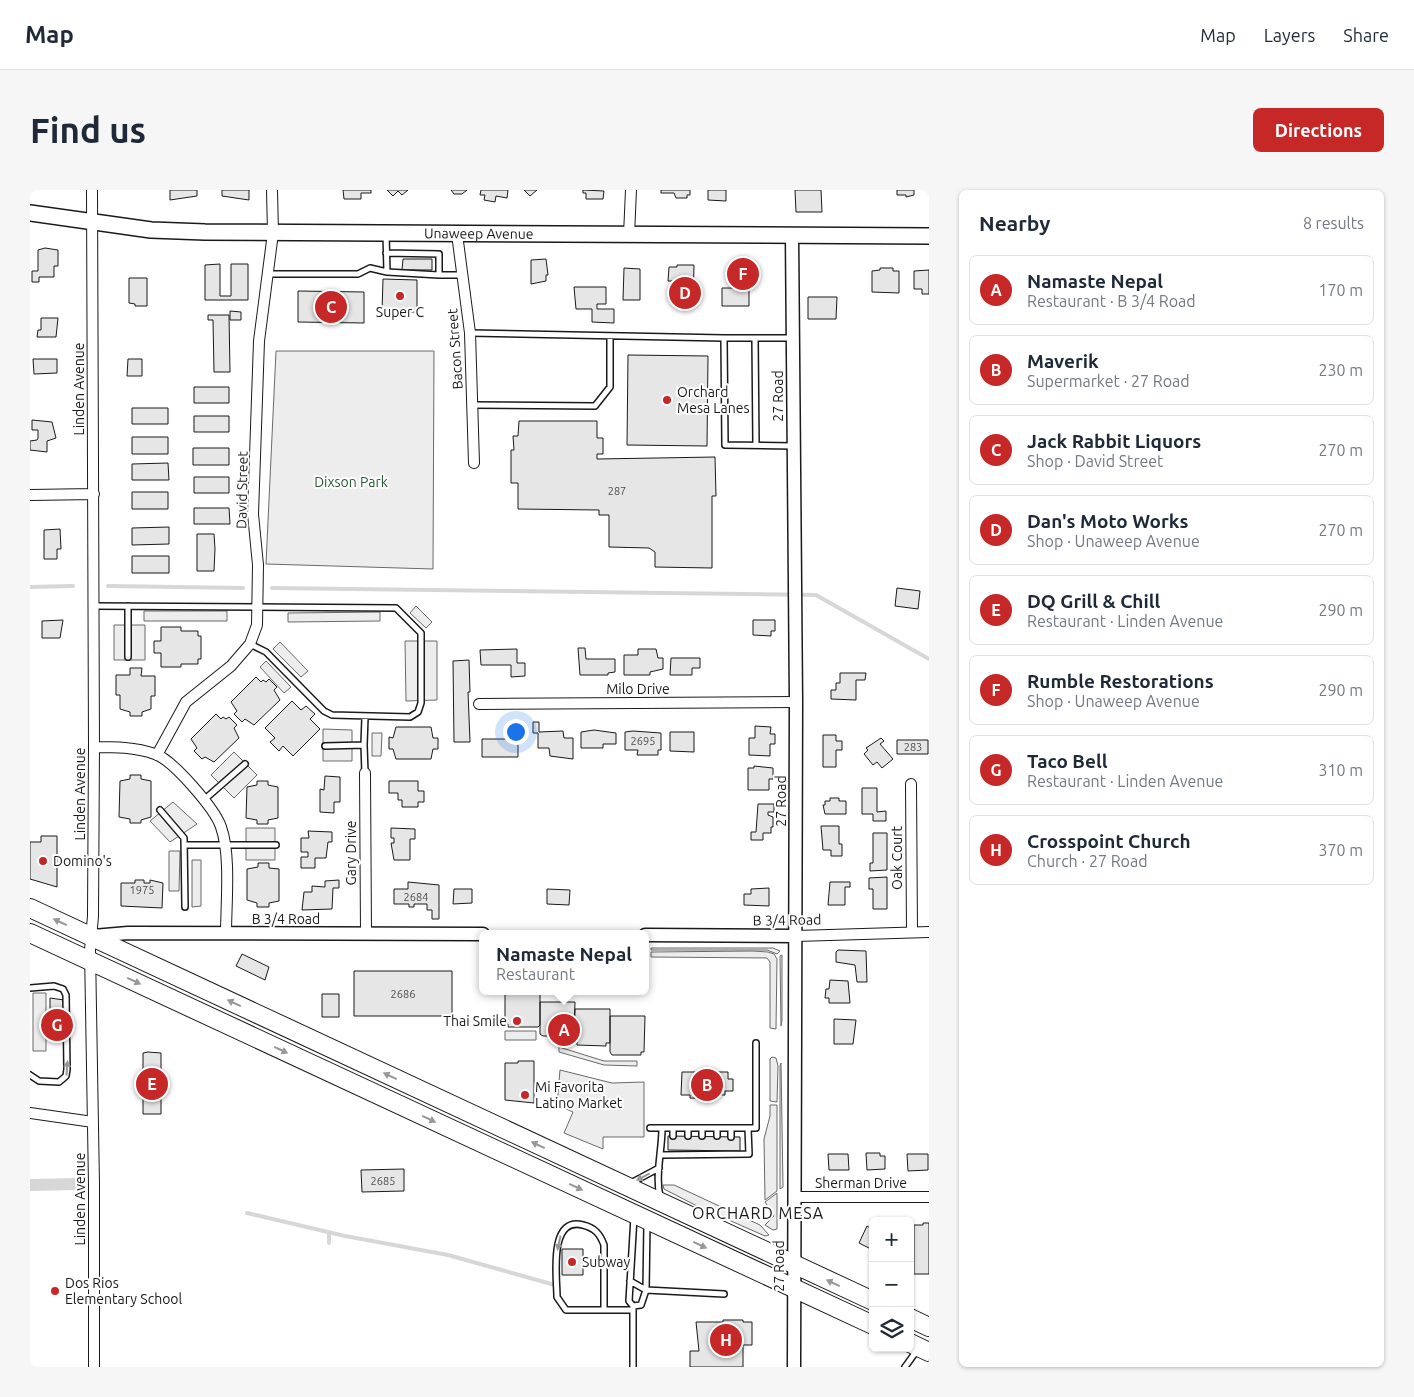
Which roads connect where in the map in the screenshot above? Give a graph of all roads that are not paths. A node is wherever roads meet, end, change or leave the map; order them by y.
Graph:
1 (92, 190) edge
2 (272, 190) edge
3 (631, 190) edge
4 (30, 212) edge
5 (92, 222) junction
6 (273, 233) junction
7 (386, 234) junction
8 (457, 234) junction
9 (629, 235) junction
10 (792, 235) junction
11 (929, 236) edge
12 (386, 253) junction
13 (387, 272) junction
14 (268, 274) junction
15 (439, 275) junction
16 (462, 275) junction
17 (470, 333) junction
18 (610, 336) junction
19 (724, 338) junction
20 (755, 338) junction
21 (792, 338) junction
22 (472, 405) junction
23 (756, 445) junction
24 (793, 446) junction
25 (474, 463) dead end
26 (94, 494) junction
27 (30, 495) edge
28 (94, 606) junction
29 (128, 606) junction
30 (258, 606) junction
31 (250, 644) junction
32 (128, 657) dead end
33 (796, 702) junction
34 (479, 704) dead end
35 (364, 716) junction
36 (325, 746) dead end
37 (364, 746) junction
38 (94, 747) junction
39 (157, 754) junction
40 (245, 764) dead end
41 (365, 773) joint
42 (911, 784) dead end
43 (205, 800) junction
44 (160, 810) dead end
45 (185, 845) junction
46 (225, 845) junction
47 (276, 845) dead end
48 (185, 907) dead end
49 (30, 908) edge
50 (912, 932) junction
51 (929, 932) edge
52 (30, 933) edge
53 (366, 933) junction
54 (226, 934) junction
55 (479, 934) edge
56 (649, 935) edge
57 (90, 936) junction
58 (796, 936) junction
59 (90, 961) junction
60 (30, 988) edge
61 (756, 1043) dead end
62 (30, 1076) edge
63 (30, 1113) edge
64 (93, 1122) junction
65 (650, 1128) dead end
66 (662, 1128) junction
67 (673, 1128) junction
68 (688, 1128) junction
69 (702, 1128) junction
70 (717, 1128) junction
71 (732, 1128) junction
72 (748, 1128) junction
73 (673, 1136) dead end
74 (688, 1136) dead end
75 (702, 1136) dead end
76 (717, 1136) dead end
77 (732, 1137) dead end
78 (662, 1156) junction
79 (659, 1168) junction
80 (626, 1186) junction
81 (794, 1196) junction
82 (929, 1197) edge
83 (661, 1202) junction
84 (641, 1217) junction
85 (794, 1264) junction
86 (630, 1281) junction
87 (794, 1289) junction
88 (646, 1290) junction
89 (724, 1294) dead end
90 (869, 1299) edge
91 (633, 1308) junction
92 (604, 1310) junction
93 (914, 1320) edge
94 (869, 1323) edge
95 (929, 1327) edge
96 (919, 1347) edge
97 (94, 1367) edge
98 (633, 1367) edge
99 (794, 1367) edge
100 (905, 1367) edge

1 - 5 street, Linden Avenue
2 - 6 street, David Street
3 - 9 street
4 - 5 main road, Unaweep Avenue
5 - 6 main road, Unaweep Avenue
5 - 26 street, Linden Avenue
6 - 7 main road, Unaweep Avenue
6 - 14 street, David Street
7 - 8 main road, Unaweep Avenue
7 - 12 lane
8 - 9 main road, Unaweep Avenue
8 - 16 street, Bacon Street
9 - 10 main road, Unaweep Avenue
10 - 11 main road, Unaweep Avenue
10 - 21 street, 27 Road
12 - 13 lane
12 - 15 lane
13 - 14 lane
13 - 15 lane
14 - 30 street, David Street
15 - 16 lane
16 - 17 street, Bacon Street
17 - 18 lane
17 - 22 street, Bacon Street
18 - 19 lane
18 - 22 lane
19 - 20 lane
19 - 23 lane
20 - 21 lane
20 - 23 lane
21 - 24 street, 27 Road
22 - 25 street, Bacon Street
23 - 24 lane
24 - 33 street, 27 Road
26 - 27 street
26 - 28 street, Linden Avenue
28 - 29 lane
28 - 38 street, Linden Avenue
29 - 30 lane
29 - 32 lane
30 - 31 street, David Street
30 - 35 lane
31 - 35 lane
31 - 39 street, David Street
33 - 34 street, Milo Drive
33 - 58 street, 27 Road
35 - 37 lane
36 - 37 lane
37 - 41 lane
38 - 39 street
38 - 57 street, Linden Avenue
39 - 43 street
40 - 43 lane
41 - 53 street, Gary Drive
42 - 50 street, Oak Court
43 - 46 street
44 - 45 lane
45 - 46 lane
45 - 48 lane
46 - 47 lane
46 - 54 street
57 -> 49 highway
50 - 51 street, B 3/4 Road
50 - 58 street, B 3/4 Road
52 - 59 highway
53 - 54 street, B 3/4 Road
53 - 55 street, B 3/4 Road
54 - 57 street, B 3/4 Road
56 - 58 street, B 3/4 Road
57 - 59 street, Linden Avenue
80 -> 57 highway
58 - 81 street, 27 Road
59 - 64 street, Linden Avenue
59 -> 84 highway
62 -> 60 lane
61 - 72 lane
63 - 64 street
64 - 97 street, Linden Avenue
65 - 66 lane
66 - 67 lane
66 - 78 lane
67 - 68 lane
67 - 73 lane
68 - 69 lane
68 - 74 lane
69 - 70 lane
69 - 75 lane
70 - 71 lane
70 - 76 lane
71 - 72 lane
71 - 77 lane
72 - 78 lane
78 - 79 lane
79 -> 80 lane
79 - 83 lane
80 - 83 highway
81 - 82 street, Sherman Drive
81 - 85 street, 27 Road
83 - 85 highway
84 - 86 lane
84 -> 87 highway
84 - 88 lane
85 - 87 street, 27 Road
90 -> 85 highway
86 - 88 lane
86 - 91 lane
87 - 94 highway
87 - 99 street, 27 Road
88 - 89 lane
88 - 91 lane
91 - 92 lane
91 - 98 lane
92 -> 92 lane
93 - 95 highway
96 - 100 lane

